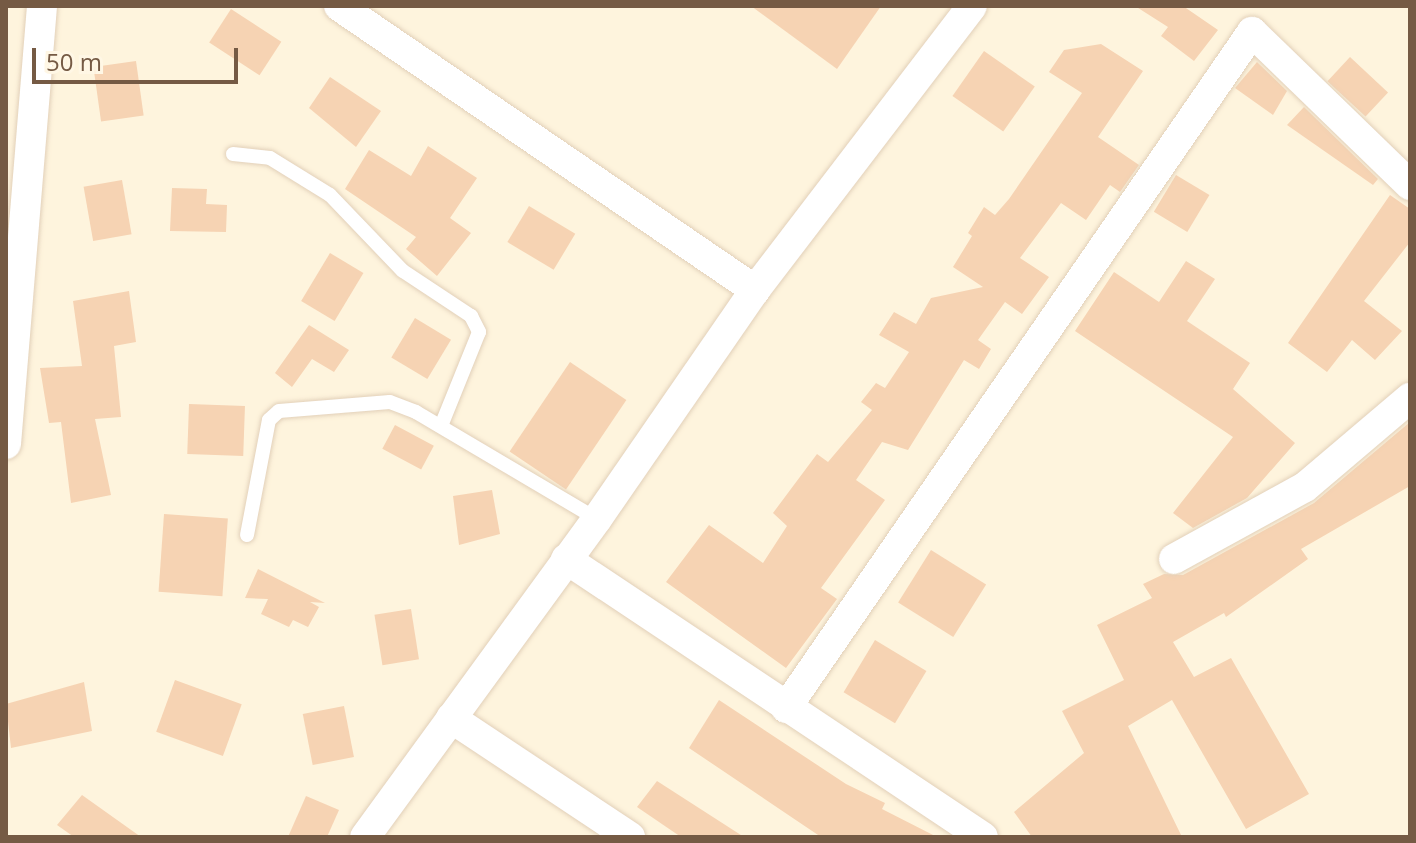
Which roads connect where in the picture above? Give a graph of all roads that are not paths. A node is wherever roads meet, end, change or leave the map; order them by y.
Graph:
1 (42, 6) edge
2 (339, 6) edge
3 (972, 6) edge
4 (233, 154) dead end
5 (1410, 185) edge
6 (755, 290) junction
7 (1410, 398) edge
8 (441, 426) junction
9 (6, 444) edge
10 (597, 519) junction
11 (247, 535) dead end
12 (566, 559) junction
13 (1174, 559) dead end
14 (786, 708) junction
15 (451, 718) junction
16 (365, 837) edge
17 (630, 837) edge
18 (983, 837) edge

1 - 9 street
2 - 6 street
3 - 6 street
4 - 8 lane
5 - 14 street
6 - 10 street
7 - 13 street
8 - 10 lane
8 - 11 lane
10 - 12 street
12 - 14 street
12 - 15 street
14 - 18 street
15 - 16 street
15 - 17 street

